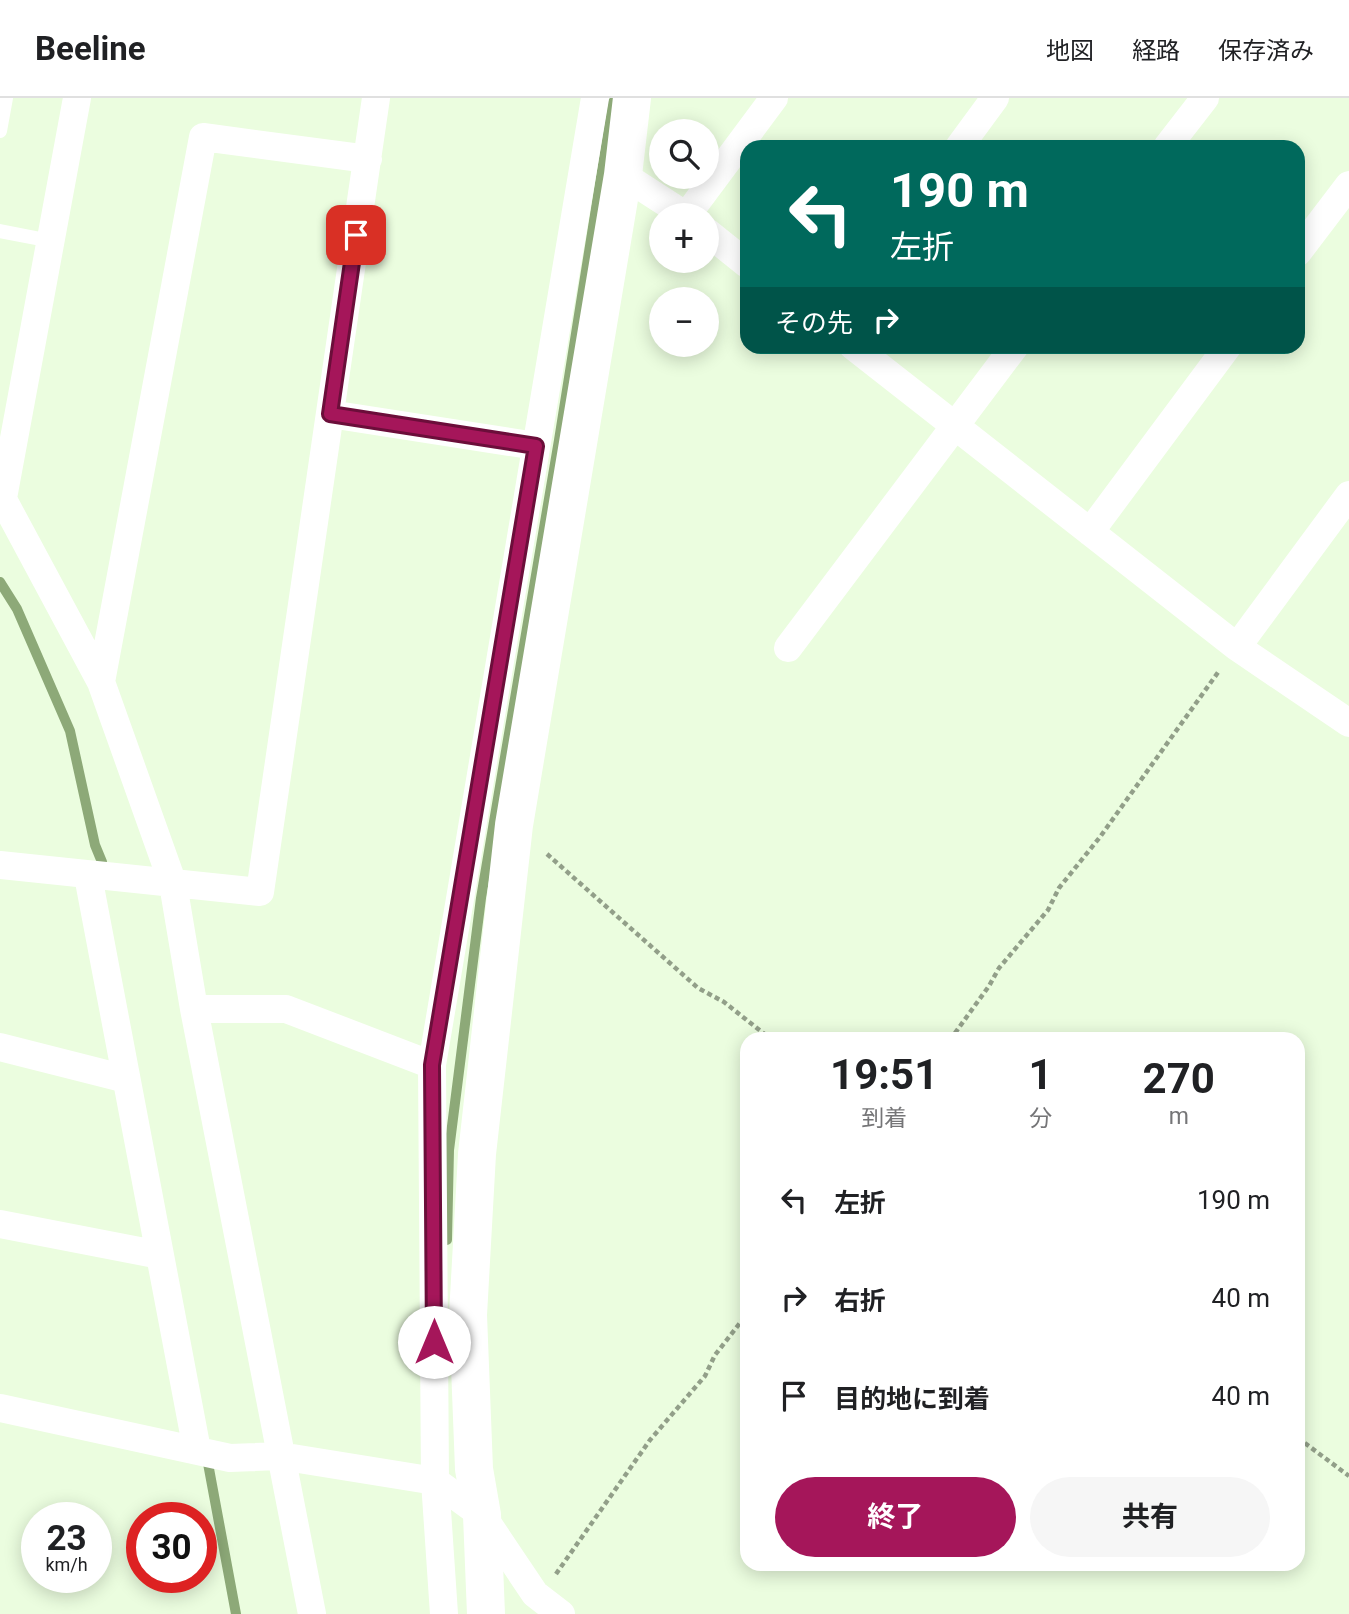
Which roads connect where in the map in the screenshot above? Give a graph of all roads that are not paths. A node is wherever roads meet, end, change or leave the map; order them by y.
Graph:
1 (6, 98) edge
2 (77, 98) edge
3 (376, 98) edge
4 (595, 98) edge
5 (632, 98) edge
6 (774, 98) edge
7 (995, 98) edge
8 (1205, 98) edge
9 (0, 131) edge
10 (742, 140) edge
11 (964, 140) edge
12 (1172, 140) edge
13 (740, 143) edge
14 (368, 159) junction
15 (623, 175) junction
16 (1349, 185) edge
17 (667, 203) edge
18 (695, 203) edge
19 (0, 230) edge
20 (51, 241) junction
21 (719, 242) edge
22 (1305, 244) edge
23 (740, 258) edge
24 (863, 354) edge
25 (1010, 354) edge
26 (1222, 354) edge
27 (330, 414) junction
28 (955, 426) junction
29 (536, 446) junction
30 (1349, 495) edge
31 (2, 496) edge
32 (1090, 532) junction
33 (1237, 646) junction
34 (788, 648) dead end
35 (101, 682) junction
36 (1349, 723) edge
37 (0, 865) edge
38 (88, 876) junction
39 (173, 884) junction
40 (194, 1009) junction
41 (0, 1047) edge
42 (432, 1065) junction
43 (126, 1079) junction
44 (0, 1224) edge
45 (160, 1255) junction
46 (0, 1408) edge
47 (197, 1450) junction
48 (280, 1456) junction
49 (435, 1480) junction
50 (482, 1514) junction
51 (550, 1606) edge
52 (312, 1614) edge
53 (444, 1614) edge
54 (486, 1614) edge

1 - 9 lane
2 - 20 street
3 - 14 street
4 - 29 street
5 - 15 street
6 - 10 street
7 - 11 street
8 - 12 street
13 - 18 street
14 - 27 street
14 - 35 street
15 - 17 street
15 - 50 street
16 - 22 street
19 - 20 lane
20 - 31 street
21 - 23 street
24 - 28 street
25 - 28 street
26 - 32 street
27 - 29 street
27 - 39 street
28 - 32 street
28 - 34 street
29 - 42 street
30 - 33 street
31 - 35 street
32 - 33 street
33 - 36 street
35 - 39 street
37 - 38 street
38 - 39 street
38 - 43 street
39 - 40 street
40 - 42 street
40 - 48 street
41 - 43 street
42 - 49 street
43 - 45 street
44 - 45 street
45 - 47 street
46 - 47 street
47 - 48 street
48 - 49 street
48 - 52 street
49 - 50 street
49 - 53 street
50 - 51 street
50 - 54 street

